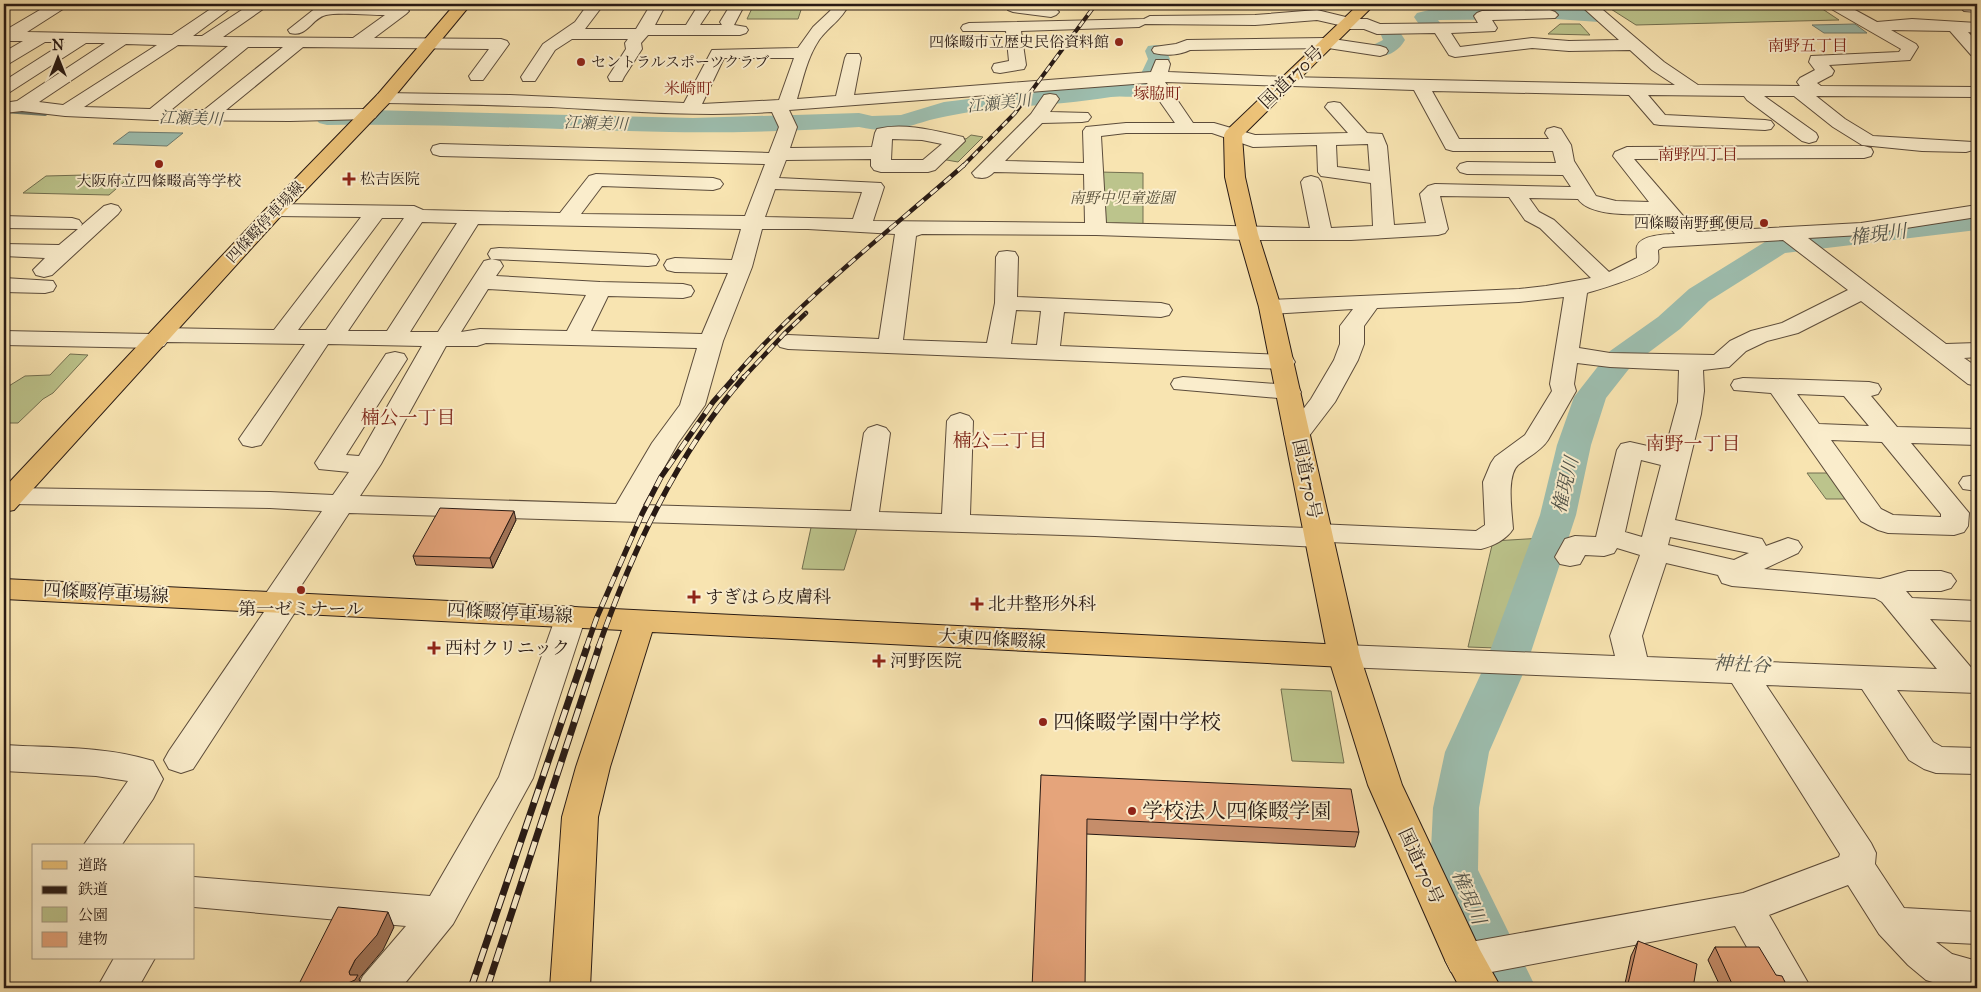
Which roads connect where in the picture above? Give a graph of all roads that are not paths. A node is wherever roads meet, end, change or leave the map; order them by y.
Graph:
1 (60, 4) edge
2 (118, 4) edge
3 (151, 4) edge
4 (227, 4) edge
5 (261, 4) edge
6 (463, 4) edge
7 (596, 4) edge
8 (658, 4) edge
9 (706, 4) edge
10 (738, 4) edge
11 (841, 4) edge
12 (1013, 4) edge
13 (1367, 4) edge
14 (1587, 4) edge
15 (1833, 4) edge
16 (1134, 6) dead end
17 (368, 10) junction
18 (1051, 12) dead end
19 (1550, 15) dead end
20 (280, 21) dead end
21 (1144, 21) junction
22 (1347, 23) junction
23 (693, 24) dead end
24 (1013, 27) junction
25 (1874, 27) junction
26 (1955, 27) junction
27 (969, 28) dead end
28 (1977, 28) edge
29 (83, 29) junction
30 (1440, 29) junction
31 (300, 31) junction
32 (340, 31) dead end
33 (642, 32) junction
34 (568, 34) junction
35 (7, 36) edge
36 (42, 36) junction
37 (122, 39) junction
38 (173, 41) junction
39 (206, 41) junction
40 (244, 42) junction
41 (1518, 43) junction
42 (357, 44) junction
43 (428, 44) junction
44 (1325, 44) junction
45 (1634, 45) junction
46 (1160, 50) junction
47 (1380, 51) dead end
48 (1977, 52) edge
49 (803, 53) junction
50 (853, 58) dead end
51 (1528, 58) dead end
52 (4, 59) edge
53 (1000, 68) dead end
54 (477, 76) dead end
55 (529, 76) dead end
56 (616, 77) dead end
57 (1158, 77) junction
58 (1285, 82) junction
59 (1420, 85) junction
60 (4, 88) edge
61 (1634, 90) junction
62 (1698, 91) junction
63 (1746, 91) junction
64 (1798, 91) junction
65 (1816, 91) junction
66 (1977, 92) edge
67 (1074, 97) dead end
68 (384, 98) junction
69 (1050, 99) dead end
70 (844, 100) junction
71 (22, 106) junction
72 (1334, 107) dead end
73 (4, 108) edge
74 (690, 109) junction
75 (65, 111) junction
76 (154, 115) junction
77 (209, 115) junction
78 (785, 115) junction
79 (367, 116) junction
80 (1037, 118) junction
81 (1725, 123) junction
82 (1087, 124) junction
83 (1765, 125) dead end
84 (1188, 128) junction
85 (1233, 135) junction
86 (1809, 137) dead end
87 (1362, 138) junction
88 (1326, 139) junction
89 (1966, 146) dead end
90 (440, 150) dead end
91 (1864, 152) dead end
92 (881, 154) dead end
93 (777, 156) junction
94 (712, 157) junction
95 (1467, 168) dead end
96 (1095, 169) junction
97 (1568, 169) junction
98 (1380, 178) junction
99 (1312, 182) dead end
100 (768, 183) junction
101 (672, 191) junction
102 (1516, 193) junction
103 (1584, 194) junction
104 (1665, 208) junction
105 (111, 210) dead end
106 (276, 210) junction
107 (377, 211) junction
108 (1975, 213) edge
109 (416, 216) junction
110 (472, 218) junction
111 (528, 220) junction
112 (566, 220) junction
113 (653, 222) junction
114 (753, 222) junction
115 (72, 224) dead end
116 (861, 226) junction
117 (9, 227) edge
118 (917, 229) junction
119 (1096, 229) junction
120 (1384, 230) junction
121 (1248, 234) junction
122 (1322, 234) junction
123 (1690, 238) junction
124 (1797, 240) junction
125 (4, 250) edge
126 (65, 252) junction
127 (499, 254) junction
128 (1007, 257) dead end
129 (648, 260) dead end
130 (675, 265) dead end
131 (740, 267) junction
132 (1605, 280) junction
133 (482, 282) junction
134 (4, 285) edge
135 (600, 289) junction
136 (1576, 289) junction
137 (683, 291) dead end
138 (1863, 291) junction
139 (1370, 302) junction
140 (1006, 303) junction
141 (1053, 305) junction
142 (1270, 307) junction
143 (1161, 310) dead end
144 (460, 317) junction
145 (581, 328) junction
146 (282, 336) junction
147 (328, 336) junction
148 (4, 338) edge
149 (159, 338) junction
150 (442, 339) junction
151 (711, 341) junction
152 (788, 342) dead end
153 (890, 346) junction
154 (395, 349) junction
155 (998, 349) junction
156 (1977, 350) edge
157 (1048, 351) junction
158 (1943, 351) junction
159 (1567, 354) junction
160 (1283, 362) junction
161 (1690, 363) junction
162 (1977, 379) edge
163 (1183, 384) dead end
164 (1743, 385) dead end
165 (1778, 386) junction
166 (1289, 392) junction
167 (960, 421) dead end
168 (1810, 432) junction
169 (877, 433) dead end
170 (1297, 434) junction
171 (1890, 434) junction
172 (1977, 437) edge
173 (252, 439) dead end
174 (1675, 460) junction
175 (368, 464) junction
176 (6, 500) edge
177 (341, 504) junction
178 (624, 513) junction
179 (864, 520) junction
180 (956, 524) junction
181 (1318, 535) junction
182 (1610, 537) junction
183 (1656, 542) junction
184 (1752, 545) dead end
185 (1788, 546) dead end
186 (1570, 557) dead end
187 (1732, 576) dead end
188 (1941, 581) dead end
189 (4, 588) edge
190 (1881, 589) junction
191 (281, 603) junction
192 (1904, 608) junction
193 (1977, 611) edge
194 (571, 616) junction
195 (640, 621) junction
196 (1344, 656) junction
197 (1633, 667) junction
198 (1744, 677) junction
199 (1872, 678) junction
200 (1971, 681) edge
201 (4, 758) edge
202 (181, 760) dead end
203 (1977, 761) edge
204 (102, 844) edge
205 (1856, 866) junction
206 (195, 892) edge
207 (1745, 908) junction
208 (440, 913) junction
209 (1893, 923) junction
210 (1977, 928) edge
211 (135, 960) edge
212 (1484, 965) edge
213 (1977, 978) edge
214 (117, 988) edge
215 (377, 988) edge
216 (570, 988) edge
217 (1791, 988) edge

1 - 2 street
1 - 35 street
2 - 3 street
2 - 29 street
4 - 38 street
5 - 39 street
6 - 43 main road, 四條畷停車場線
7 - 34 street
8 - 33 street
9 - 23 street
10 - 33 street
11 - 49 street
12 - 18 street
13 - 22 main road, 国道170号
14 - 45 street
15 - 25 street
16 - 21 street
17 - 31 street
17 - 32 street
17 - 42 street
19 - 30 street
20 - 31 street
21 - 22 street
21 - 24 street
21 - 46 street
22 - 30 street
22 - 44 main road, 国道170号
24 - 27 street
24 - 53 street
25 - 26 street
25 - 65 street
26 - 28 street
26 - 48 street
29 - 36 street
29 - 37 street
29 - 60 street
30 - 41 street
31 - 40 street
31 - 42 street
31 - 77 street
33 - 34 street
33 - 56 street
34 - 55 street
35 - 36 street
36 - 52 street
37 - 38 street
37 - 71 street
38 - 39 street
38 - 75 street
39 - 40 street
40 - 76 street
41 - 45 street
41 - 51 street
42 - 43 street
43 - 54 street
43 - 68 main road, 四條畷停車場線
44 - 46 street
44 - 47 street
44 - 58 main road, 国道170号
45 - 62 street
46 - 57 street
49 - 74 street
49 - 78 street
50 - 70 street
57 - 58 street
57 - 70 street
57 - 84 street
58 - 59 street
58 - 85 main road, 国道170号
59 - 61 street
59 - 97 street
61 - 62 street
61 - 81 street
62 - 63 street
62 - 81 street
63 - 64 street
63 - 86 street
64 - 65 street
64 - 89 street
65 - 66 street
67 - 82 street
68 - 74 street
68 - 79 main road, 四條畷停車場線
69 - 80 street
70 - 78 street
71 - 73 street
71 - 75 street
72 - 87 street
74 - 78 street
75 - 76 street
76 - 77 street
77 - 79 street
78 - 93 street
79 - 106 main road, 四條畷停車場線
80 - 82 street
80 - 96 street
81 - 83 street
82 - 84 street
82 - 96 street
84 - 85 street
85 - 88 street
85 - 121 main road, 国道170号
87 - 88 street
87 - 98 street
88 - 98 street
90 - 94 street
91 - 104 street
92 - 93 street
93 - 94 street
93 - 100 street
94 - 101 street
95 - 97 street
96 - 119 street
97 - 103 street
98 - 120 street
99 - 122 street
100 - 114 street
100 - 116 street
101 - 112 street
101 - 113 street
102 - 103 street
102 - 120 street
102 - 132 street
103 - 104 street
104 - 123 street
105 - 126 street
106 - 107 street
106 - 149 main road, 四條畷停車場線
107 - 109 street
107 - 146 street
108 - 124 street
109 - 110 street
109 - 147 street
110 - 111 street
110 - 154 street
111 - 112 street
111 - 127 street
112 - 113 street
113 - 114 street
114 - 116 street
114 - 131 street
115 - 117 street
116 - 118 street
118 - 119 street
118 - 153 street
119 - 121 street
120 - 122 street
121 - 122 street
121 - 142 main road, 国道170号
123 - 124 street
123 - 132 street
124 - 138 street
125 - 126 street
126 - 134 street
127 - 129 street
127 - 133 street
128 - 140 street
130 - 131 street
131 - 151 street
132 - 136 street
133 - 135 street
133 - 144 street
135 - 137 street
135 - 145 street
136 - 139 street
136 - 159 street
138 - 158 street
138 - 161 street
139 - 142 street
139 - 170 street
140 - 141 street
140 - 155 street
141 - 143 street
141 - 157 street
142 - 160 main road, 国道170号
144 - 145 street
144 - 150 street
145 - 150 street
145 - 151 street
146 - 147 street
146 - 149 street
147 - 154 street
147 - 173 street
148 - 149 street
149 - 176 main road, 四條畷停車場線
150 - 154 street
150 - 175 street
151 - 178 street
152 - 153 street
153 - 155 street
154 - 175 street
155 - 157 street
156 - 158 street
157 - 160 street
158 - 162 street
159 - 161 street
159 - 181 street
160 - 166 main road, 国道170号
161 - 174 street
163 - 166 street
164 - 165 street
165 - 168 street
165 - 171 street
166 - 170 main road, 国道170号
167 - 180 street
168 - 171 street
168 - 171 street
169 - 179 street
170 - 181 main road, 国道170号
171 - 172 street
174 - 182 street
174 - 183 street
175 - 177 street
176 - 177 street
177 - 178 street
177 - 191 street
178 - 179 street
179 - 180 street
180 - 181 street
181 - 196 main road, 国道170号
182 - 183 street
182 - 186 street
183 - 184 street
183 - 185 street
183 - 197 street
187 - 190 street
188 - 190 street
189 - 191 main road, 四條畷停車場線
190 - 192 street
191 - 194 main road, 四條畷停車場線
191 - 202 street
192 - 193 street
192 - 200 street
194 - 195 main road, 四條畷停車場線
194 - 208 street
195 - 196 main road, 大東四條畷線
195 - 216 main road
196 - 197 street
196 - 212 main road, 国道170号
197 - 198 street
198 - 199 street
198 - 205 street
199 - 200 street
199 - 203 street
201 - 204 street
205 - 207 street
205 - 209 street
206 - 208 street
207 - 212 street
207 - 217 street
208 - 215 street
209 - 210 street
209 - 213 street
211 - 214 street

